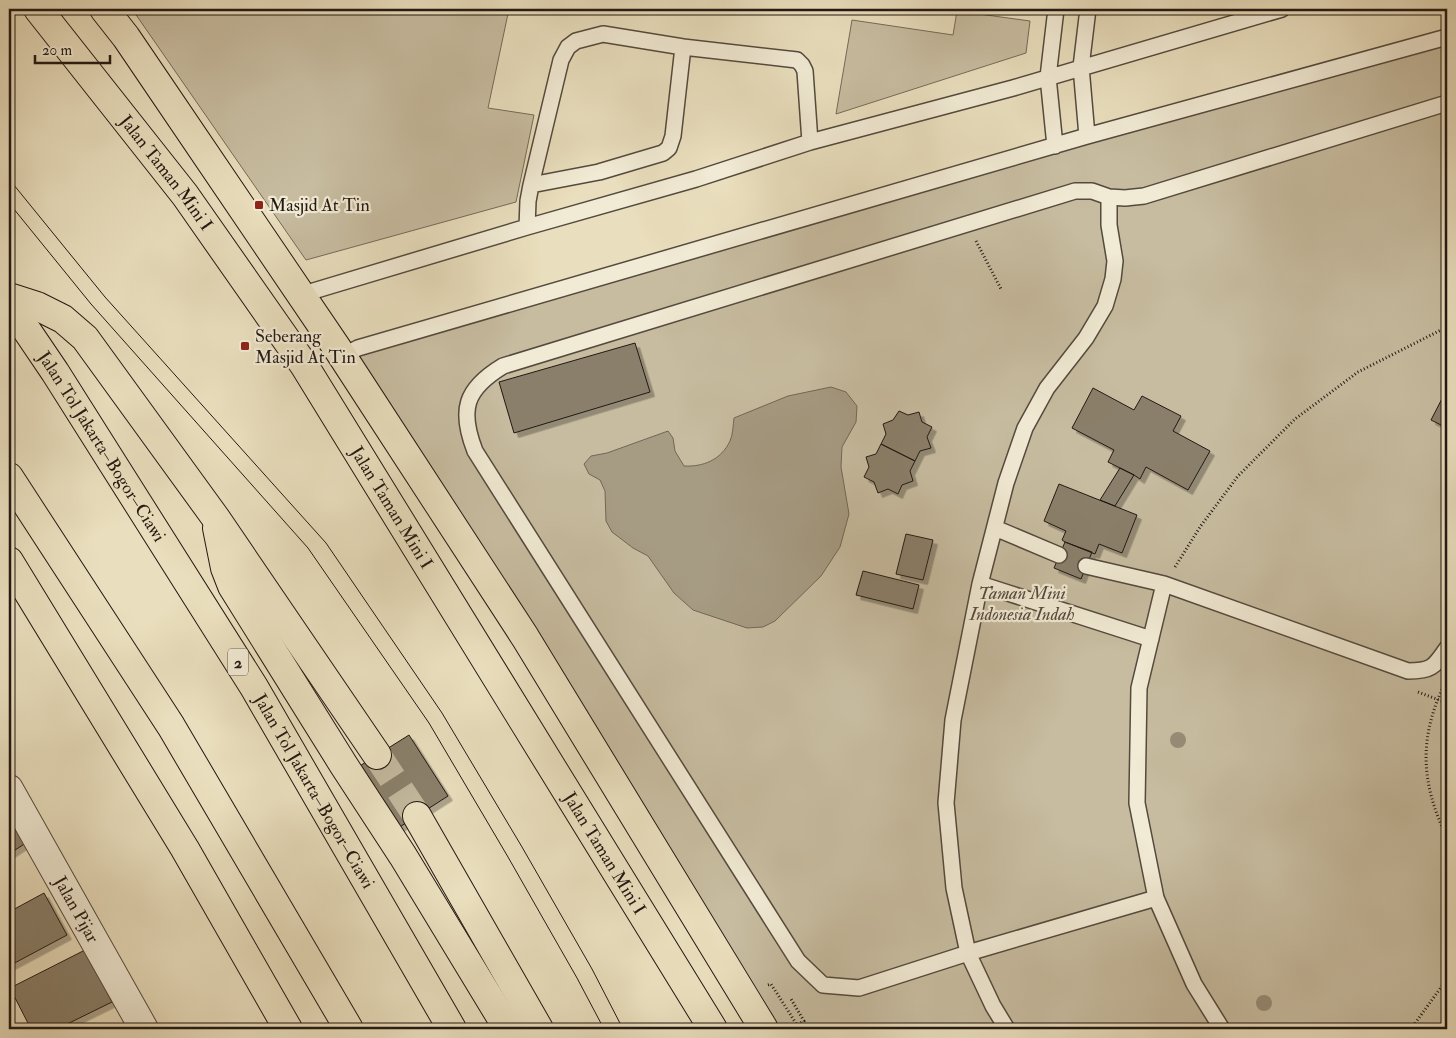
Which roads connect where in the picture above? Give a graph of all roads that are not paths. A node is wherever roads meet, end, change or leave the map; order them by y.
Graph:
1 (38, 9) edge
2 (104, 9) edge
3 (1056, 9) edge
4 (1088, 9) edge
5 (1282, 9) edge
6 (1447, 37) edge
7 (683, 48) junction
8 (1081, 67) junction
9 (1048, 77) junction
10 (1447, 103) edge
11 (1087, 136) junction
12 (810, 142) junction
13 (1055, 146) junction
14 (531, 185) junction
15 (1109, 197) junction
16 (527, 227) junction
17 (300, 295) junction
18 (9, 297) edge
19 (9, 304) edge
20 (342, 356) junction
21 (9, 477) edge
22 (214, 517) junction
23 (994, 528) junction
24 (1059, 555) dead end
25 (9, 561) edge
26 (1086, 566) dead end
27 (980, 584) junction
28 (1164, 584) junction
29 (1150, 639) junction
30 (1447, 648) edge
31 (377, 755) tunnel mouth
32 (9, 788) edge
33 (418, 816) tunnel mouth
34 (1156, 898) junction
35 (968, 953) junction
36 (144, 1029) edge
37 (288, 1029) edge
38 (349, 1029) edge
39 (452, 1029) edge
40 (508, 1029) edge
41 (539, 1029) edge
42 (713, 1029) edge
43 (764, 1029) edge
44 (1007, 1029) edge
45 (1222, 1029) edge

1 - 42 main road, Jalan Taman Mini I
2 - 17 main road
3 - 9 lane
4 - 8 lane
5 - 8 lane
6 - 11 lane
7 - 12 lane
7 - 14 lane
7 - 14 lane
8 - 9 lane
8 - 11 lane
9 - 12 lane
9 - 13 lane
10 - 15 lane
11 - 13 lane
12 - 16 lane
13 - 20 lane
14 - 16 lane
15 - 23 lane
15 - 35 lane
16 - 17 lane
17 - 20 main road
18 - 22 main road
19 - 39 main road, Jalan Tol Jakarta–Bogor–Ciawi / 2
20 - 43 main road
21 - 38 main road
22 - 31 main road
22 - 40 main road
23 - 24 lane
23 - 27 lane
25 - 37 main road
26 - 28 lane
27 - 29 lane
27 - 35 lane
28 - 29 lane
28 - 30 lane
29 - 34 lane
32 - 36 street, Jalan Pijar
33 - 41 main road
34 - 35 lane
34 - 45 lane
35 - 44 lane

